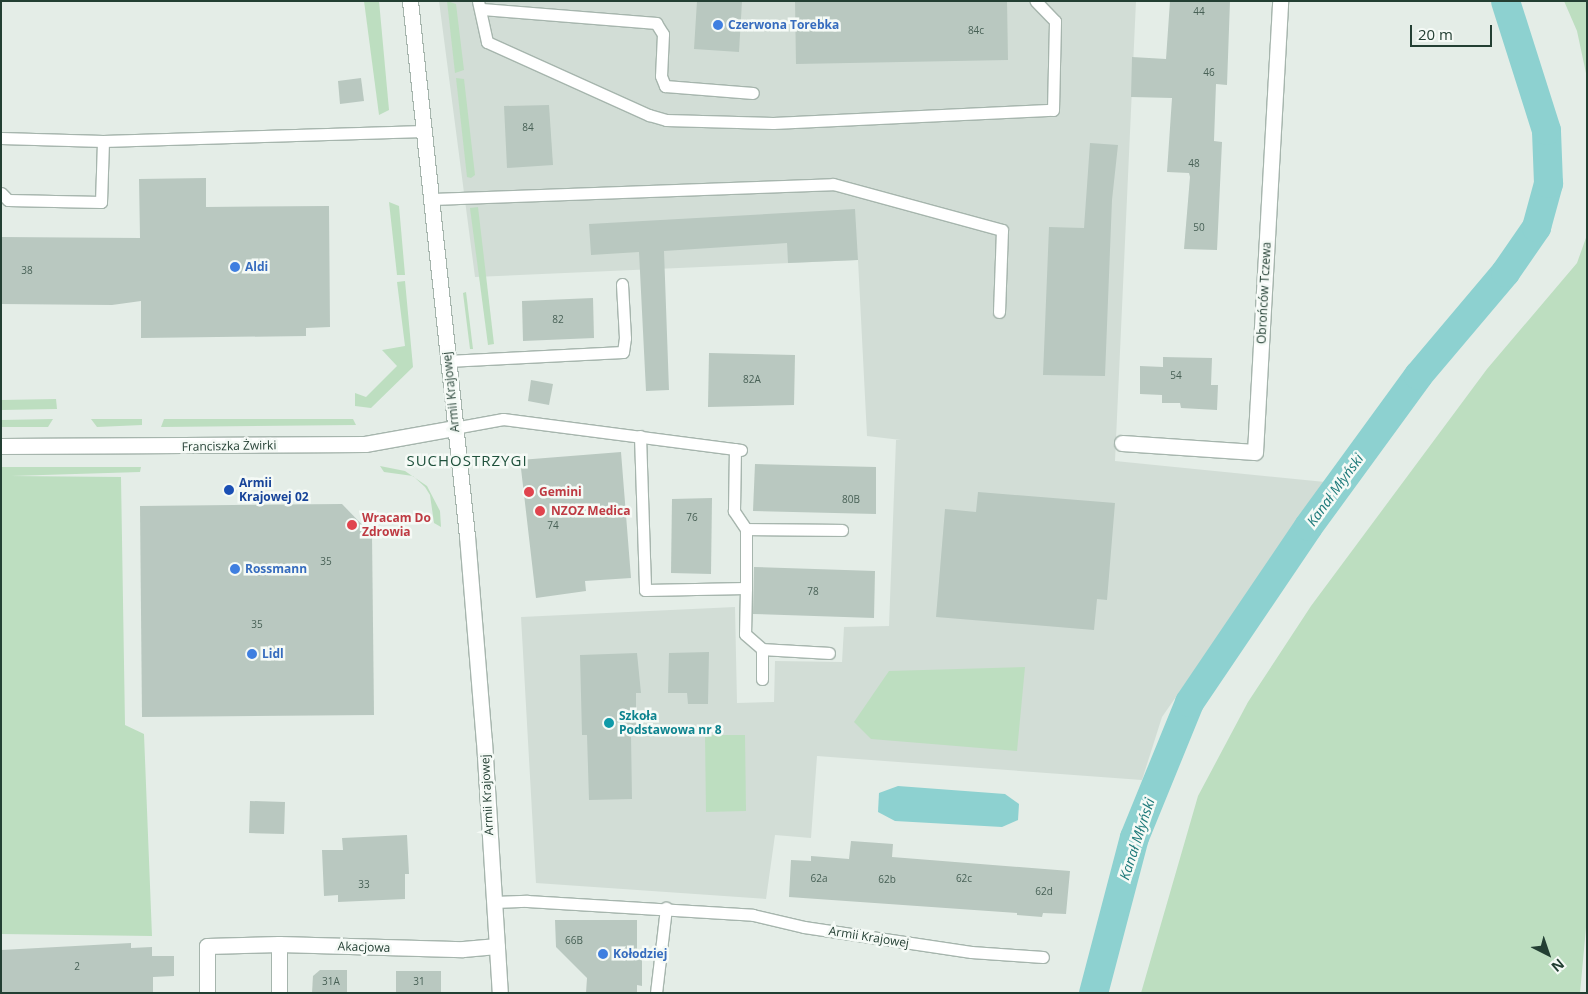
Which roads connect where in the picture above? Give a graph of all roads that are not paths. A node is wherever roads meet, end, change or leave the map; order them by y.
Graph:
1 (410, 1) edge
2 (1036, 1) edge
3 (1280, 1) edge
4 (480, 5) edge
5 (753, 93) dead end
6 (424, 132) junction
7 (1, 138) edge
8 (103, 141) junction
9 (1, 193) edge
10 (431, 199) junction
11 (622, 284) dead end
12 (999, 312) dead end
13 (447, 361) junction
14 (454, 428) junction
15 (640, 436) junction
16 (1122, 442) dead end
17 (1, 446) edge
18 (746, 529) junction
19 (842, 530) dead end
20 (746, 588) junction
21 (762, 650) junction
22 (829, 653) dead end
23 (762, 679) dead end
24 (494, 902) junction
25 (666, 908) junction
26 (279, 944) junction
27 (497, 946) junction
28 (1043, 957) dead end
29 (207, 993) edge
30 (279, 993) edge
31 (500, 993) edge
32 (656, 993) edge

1 - 6 street, Armii Krajowej
2 - 4 lane
3 - 16 street, Obrońców Tczewa
4 - 5 lane
6 - 8 lane
6 - 10 street, Armii Krajowej
7 - 8 lane
8 - 9 lane
10 - 12 lane
10 - 13 street, Armii Krajowej
11 - 13 lane
13 - 14 street, Armii Krajowej
14 - 15 lane
14 - 17 street, Franciszka Żwirki
14 - 24 street, Armii Krajowej
15 - 18 lane
15 - 20 lane
18 - 19 lane
18 - 20 lane
20 - 21 lane
21 - 22 lane
21 - 23 lane
24 - 25 lane, Armii Krajowej
24 - 27 street, Armii Krajowej
25 - 28 lane, Armii Krajowej
25 - 32 lane
26 - 27 street, Akacjowa
26 - 29 street, Akacjowa
26 - 30 street
27 - 31 street, Armii Krajowej

